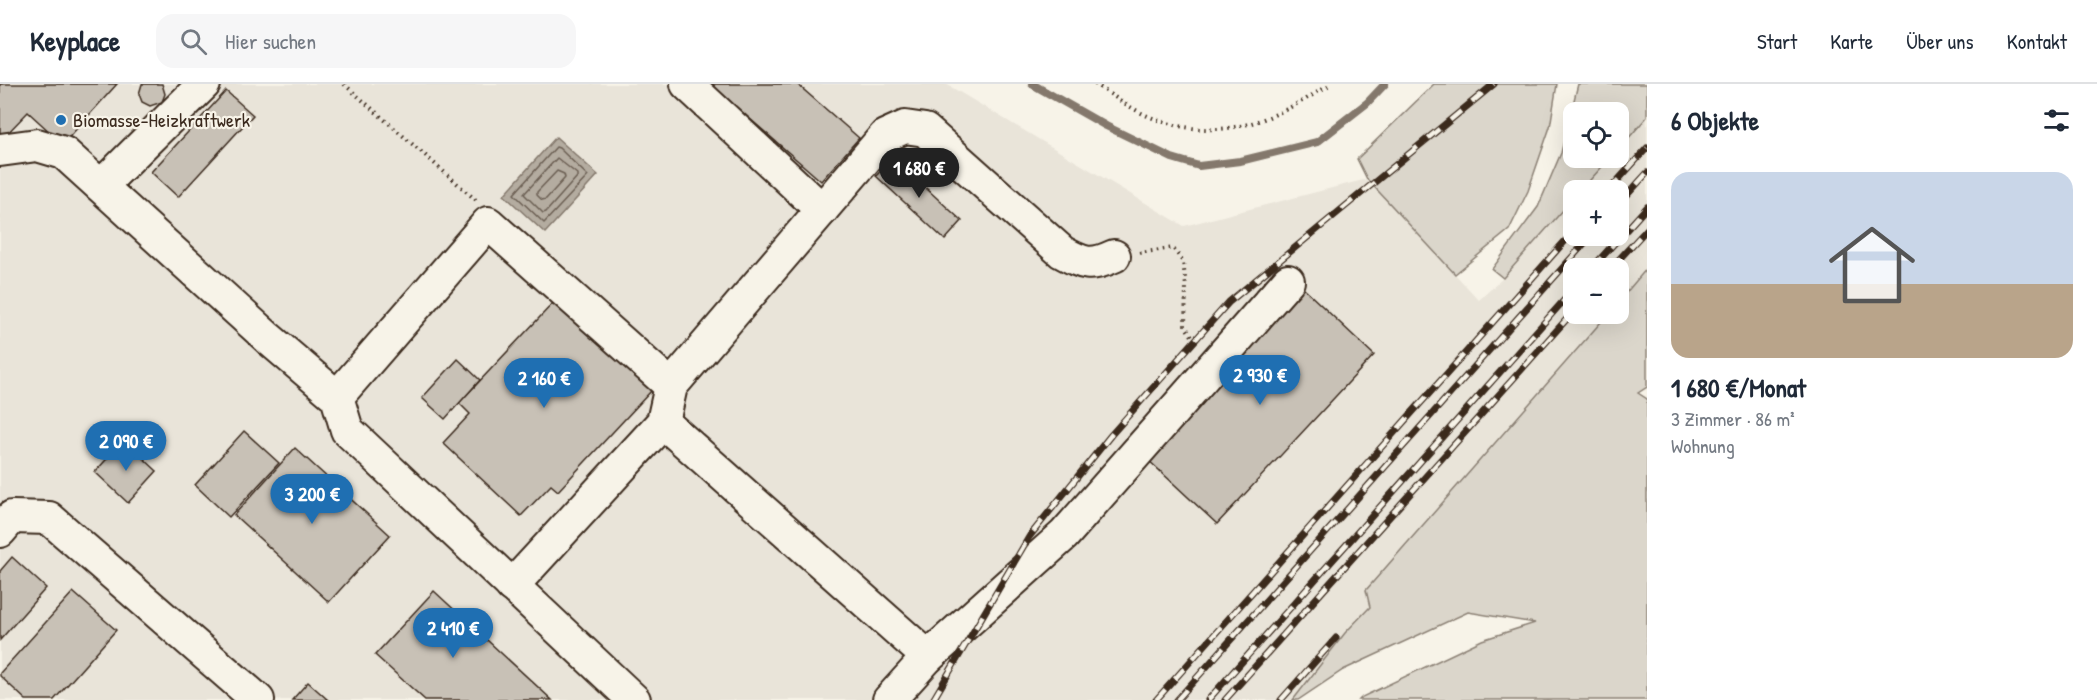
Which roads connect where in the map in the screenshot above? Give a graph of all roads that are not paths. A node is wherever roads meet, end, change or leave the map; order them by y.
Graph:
1 (204, 84) edge
2 (687, 84) edge
3 (0, 150) edge
4 (101, 186) junction
5 (822, 210) junction
6 (1114, 256) road end
7 (1288, 281) dead end
8 (671, 386) junction
9 (337, 397) junction
10 (663, 422) junction
11 (0, 531) edge
12 (512, 586) junction
13 (928, 657) junction
14 (258, 700) edge
15 (634, 700) edge
16 (889, 700) edge

1 - 4 lane
2 - 5 lane
3 - 4 lane
4 - 9 lane
5 - 6 lane
5 - 8 lane
7 - 13 lane
8 - 9 lane
8 - 10 lane
9 - 12 lane
10 - 12 lane
10 - 13 lane
11 - 14 lane
12 - 15 lane
13 - 16 lane

